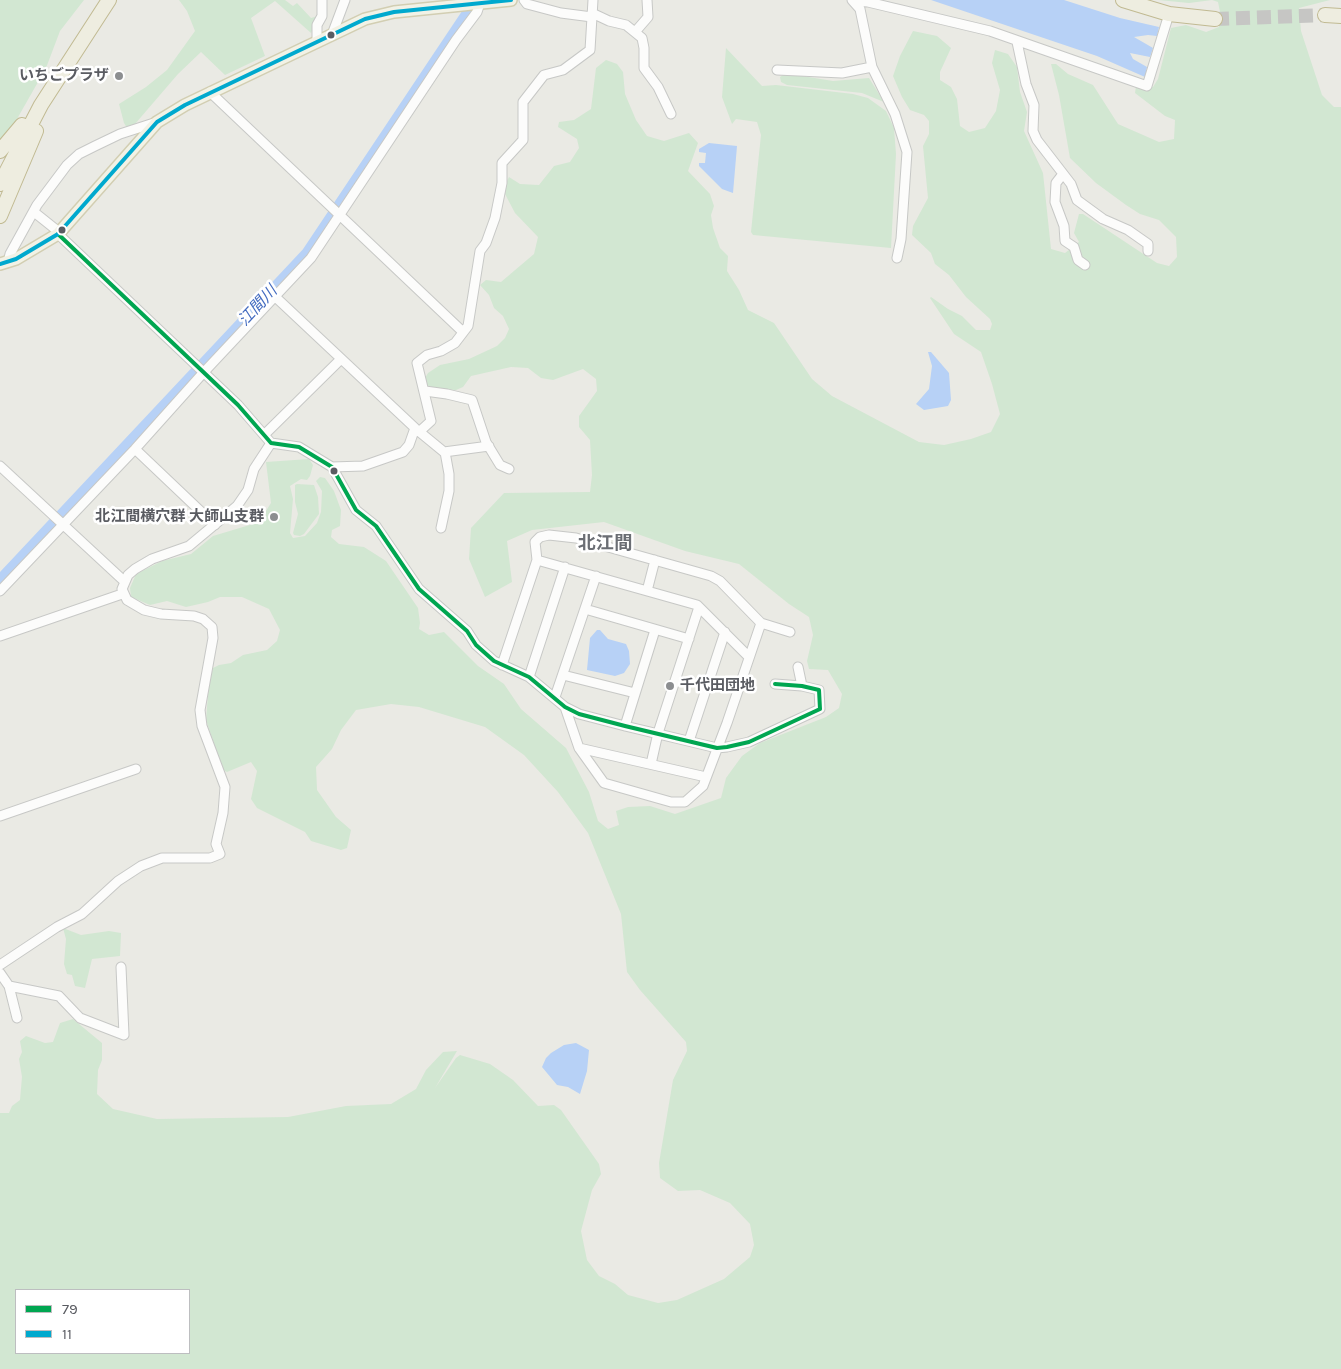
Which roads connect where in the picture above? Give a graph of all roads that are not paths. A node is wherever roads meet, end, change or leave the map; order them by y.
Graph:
1 (103, 0) edge
2 (109, 0) edge
3 (322, 0) edge
4 (345, 0) edge
5 (511, 0) edge
6 (524, 0) edge
7 (593, 0) edge
8 (647, 0) edge
9 (1123, 0) edge
10 (853, 1) edge
11 (468, 3) edge
12 (1169, 14) junction
13 (592, 15) junction
14 (1325, 15) tunnel mouth
15 (1341, 16) edge
16 (1215, 19) tunnel mouth
17 (333, 32) junction
18 (636, 32) junction
19 (317, 40) junction
20 (1017, 42) junction
21 (872, 67) junction
22 (777, 70) dead end
23 (54, 80) junction
24 (210, 92) junction
25 (671, 114) dead end
26 (158, 122) junction
27 (0, 151) edge
28 (1063, 174) junction
29 (0, 177) edge
30 (0, 184) edge
31 (34, 212) junction
32 (336, 212) junction
33 (0, 216) edge
34 (58, 233) junction
35 (1148, 250) dead end
36 (897, 258) dead end
37 (4, 263) edge
38 (1085, 266) dead end
39 (272, 294) junction
40 (464, 332) junction
41 (341, 359) junction
42 (201, 369) junction
43 (425, 392) junction
44 (417, 430) junction
45 (264, 435) junction
46 (270, 443) junction
47 (489, 446) junction
48 (135, 450) junction
49 (445, 452) junction
50 (0, 466) edge
51 (332, 467) junction
52 (508, 468) dead end
53 (61, 524) junction
54 (215, 526) junction
55 (440, 528) dead end
56 (537, 560) junction
57 (655, 560) junction
58 (565, 567) junction
59 (596, 576) junction
60 (124, 581) junction
61 (647, 590) junction
62 (0, 591) edge
63 (122, 594) junction
64 (699, 607) junction
65 (585, 609) junction
66 (761, 624) junction
67 (655, 630) junction
68 (724, 632) junction
69 (790, 632) dead end
70 (0, 636) edge
71 (689, 639) junction
72 (749, 657) junction
73 (502, 665) junction
74 (798, 667) dead end
75 (563, 675) junction
76 (529, 677) junction
77 (775, 684) dead end
78 (802, 686) junction
79 (636, 693) junction
80 (555, 697) junction
81 (565, 707) junction
82 (625, 726) junction
83 (658, 733) junction
84 (689, 741) junction
85 (579, 748) junction
86 (717, 748) junction
87 (651, 764) junction
88 (136, 769) dead end
89 (706, 777) junction
90 (0, 816) edge
91 (0, 965) edge
92 (121, 967) dead end
93 (0, 973) edge
94 (9, 986) junction
95 (17, 1018) dead end

1 - 23 highway
2 - 23 highway
3 - 19 street
4 - 17 street
5 - 11 main road
6 - 13 street
7 - 13 street
8 - 18 street
9 - 12 highway
10 - 20 street
10 - 21 street
11 - 17 main road
11 - 32 street
12 - 16 highway
12 - 20 street
13 - 18 street
13 - 40 street
14 - 15 highway
17 - 19 main road
18 - 25 street
19 - 24 main road
20 - 28 street
21 - 22 street
21 - 36 street
23 - 27 highway
23 - 29 highway
23 - 30 highway
23 - 33 highway
24 - 26 main road
24 - 32 street
26 - 31 street
26 - 34 main road
28 - 35 street
28 - 38 street
31 - 34 street
31 - 37 street
32 - 39 street
32 - 40 street
34 - 37 main road
34 - 42 street
39 - 41 street
39 - 42 street
40 - 43 street
41 - 44 street
41 - 45 street
42 - 45 street
42 - 48 street
43 - 44 street
43 - 47 street
44 - 49 street
44 - 51 street
45 - 46 street
46 - 51 street
46 - 54 street
47 - 49 street
47 - 52 street
48 - 53 street
48 - 54 street
49 - 55 street
50 - 53 street
51 - 73 street
53 - 60 street
53 - 62 street
54 - 60 street
56 - 57 street
56 - 58 street
56 - 73 street
57 - 61 street
57 - 66 street
58 - 59 street
58 - 76 street
59 - 61 street
59 - 65 street
60 - 63 street
61 - 64 street
63 - 70 street
63 - 91 street
64 - 68 street
64 - 71 street
65 - 67 street
65 - 75 street
66 - 69 street
66 - 72 street
67 - 71 street
67 - 79 street
68 - 72 street
68 - 84 street
71 - 83 street
72 - 86 street
73 - 76 street
74 - 78 street
75 - 79 street
75 - 80 street
76 - 80 street
77 - 78 street
78 - 86 street
79 - 82 street
80 - 81 street
81 - 82 street
81 - 85 street
82 - 83 street
83 - 84 street
83 - 87 street
84 - 86 street
85 - 87 street
85 - 89 street
86 - 89 street
87 - 89 street
88 - 90 street
92 - 94 street
93 - 94 street
94 - 95 street

